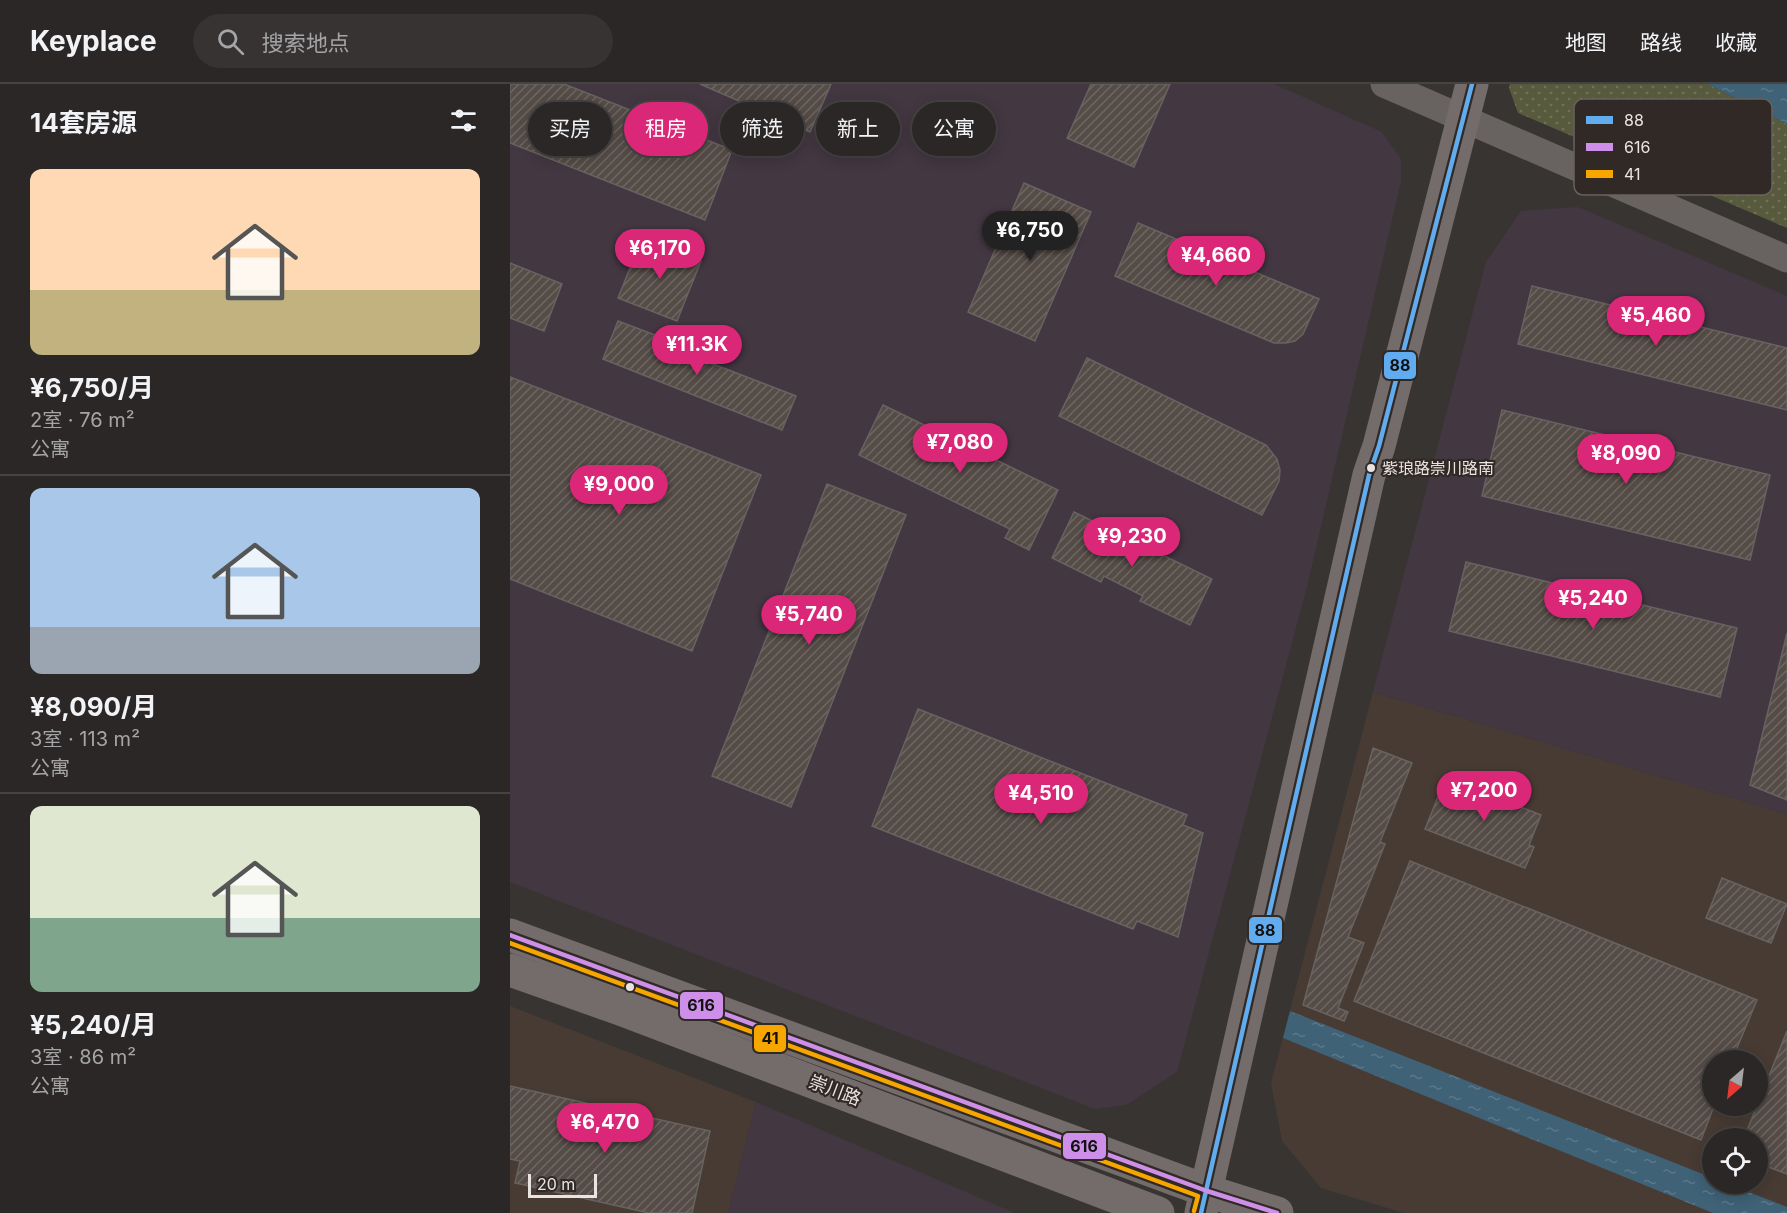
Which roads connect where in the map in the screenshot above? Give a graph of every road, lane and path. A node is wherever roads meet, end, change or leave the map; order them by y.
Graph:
1 (1384, 84) edge
2 (1472, 84) edge
3 (1464, 118) junction
4 (1574, 166) edge
5 (1639, 195) edge
6 (1787, 260) edge
7 (510, 935) edge
8 (510, 970) edge
9 (1204, 1202) edge
10 (1158, 1213) edge
11 (1278, 1213) edge

1 - 3 street
2 - 3 main road
3 - 4 street
3 - 9 main road
5 - 6 street
7 - 9 main road, 崇川路
8 - 10 main road, 崇川路
9 - 11 main road, 崇川路

